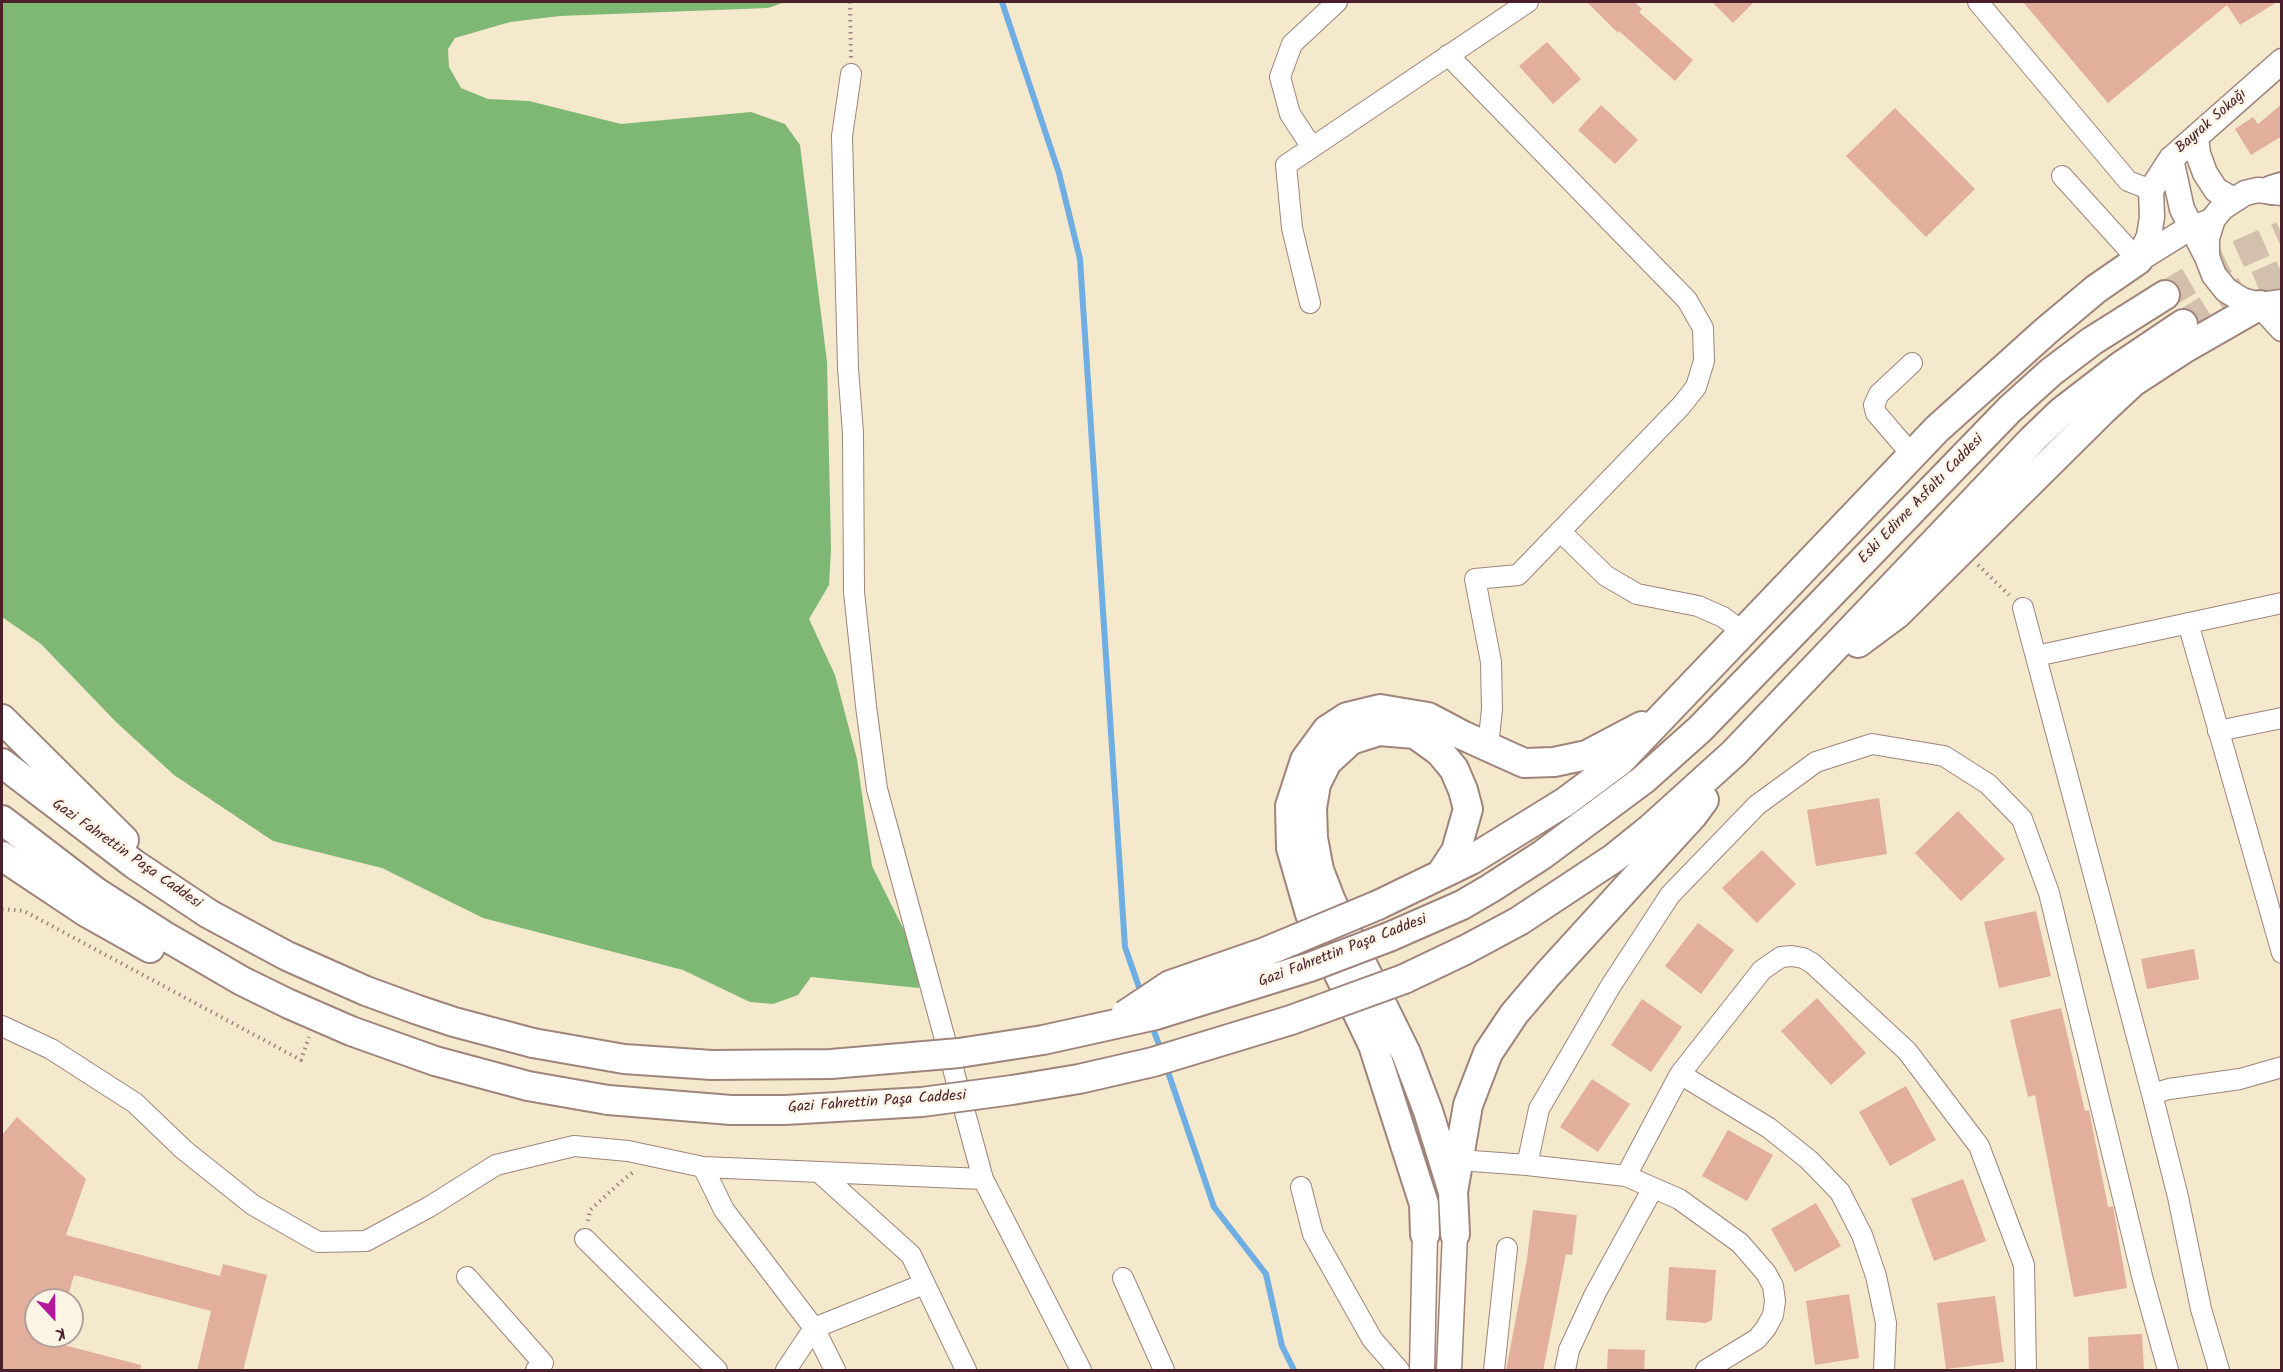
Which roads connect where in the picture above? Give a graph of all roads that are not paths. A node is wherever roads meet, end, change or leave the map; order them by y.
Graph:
1 (1337, 2) edge
2 (1528, 2) edge
3 (1978, 2) edge
4 (1448, 55) junction
5 (2282, 61) edge
6 (851, 74) road end
7 (2196, 137) junction
8 (1311, 146) junction
9 (2171, 159) junction
10 (2062, 176) dead end
11 (2151, 190) junction
12 (2278, 190) edge
13 (2232, 199) junction
14 (2203, 224) junction
15 (2138, 260) junction
16 (2164, 294) tunnel mouth
17 (1310, 303) dead end
18 (2271, 303) edge
19 (2183, 324) tunnel mouth
20 (2282, 329) edge
21 (1912, 363) dead end
22 (1912, 455) junction
23 (1560, 531) junction
24 (2282, 603) edge
25 (2023, 608) road end
26 (2188, 623) junction
27 (1743, 632) junction
28 (2036, 656) junction
29 (1798, 687) junction
30 (1666, 711) junction
31 (2282, 718) edge
32 (2, 719) edge
33 (1700, 729) joint
34 (2218, 731) junction
35 (1488, 747) junction
36 (1734, 753) junction
37 (2, 763) edge
38 (2, 820) edge
39 (2, 856) edge
40 (1441, 874) junction
41 (174, 891) junction
42 (2282, 953) edge
43 (242, 981) junction
44 (2, 1026) edge
45 (1107, 1027) junction
46 (2282, 1067) edge
47 (1680, 1074) junction
48 (2152, 1094) junction
49 (1460, 1160) junction
50 (1527, 1165) junction
51 (703, 1167) junction
52 (820, 1173) junction
53 (1626, 1176) junction
54 (983, 1179) junction
55 (1301, 1187) dead end
56 (1653, 1188) junction
57 (1453, 1192) junction
58 (1425, 1234) joint
59 (1455, 1234) joint
60 (585, 1239) road end
61 (1507, 1248) dead end
62 (467, 1277) dead end
63 (1123, 1278) dead end
64 (924, 1284) junction
65 (814, 1328) junction
66 (536, 1371) edge
67 (717, 1371) edge
68 (786, 1371) edge
69 (835, 1371) edge
70 (966, 1371) edge
71 (1081, 1371) edge
72 (1164, 1371) edge
73 (1399, 1371) edge
74 (1422, 1371) edge
75 (1449, 1371) edge
76 (1494, 1371) edge
77 (1565, 1371) edge
78 (1706, 1371) edge
79 (1884, 1371) edge
80 (2026, 1371) edge
81 (2168, 1371) edge
82 (2219, 1371) edge

1 - 8 street
2 - 4 street
3 - 11 street
4 - 8 street
4 - 23 street
5 - 7 main road, Bayrak Sokağı
6 - 54 street
7 - 9 main road, Bayrak Sokağı
7 - 13 main road
8 - 17 street
9 - 11 main road, Bayrak Sokağı
9 - 14 main road
10 - 15 street
11 - 15 main road
12 - 13 main road
13 - 14 main road
14 - 15 main road
14 - 18 main road
15 - 22 highway
16 - 33 highway, Eski Edirne Asfaltı Caddesi
18 - 20 main road
18 - 29 highway
19 - 29 highway
21 - 22 street
22 - 27 highway
23 - 27 street
23 - 35 street
24 - 26 street
25 - 28 street
26 - 28 street
26 - 34 street
27 - 30 highway
28 - 48 street
29 - 36 highway
30 - 35 highway
30 - 40 highway
31 - 34 street
32 - 41 highway
33 - 45 highway, Gazi Fahrettin Paşa Caddesi, bridge
34 - 42 street
35 - 58 highway
36 - 43 highway, Gazi Fahrettin Paşa Caddesi, bridge
36 - 49 highway
37 - 41 highway, Gazi Fahrettin Paşa Caddesi
38 - 43 highway, Gazi Fahrettin Paşa Caddesi
39 - 43 highway
40 - 45 highway, bridge
40 - 57 highway
41 - 45 highway, Gazi Fahrettin Paşa Caddesi, bridge
44 - 51 street
46 - 48 street
47 - 53 street
47 - 79 street
47 - 80 street
48 - 82 street
49 - 50 street
49 - 57 highway
50 - 53 street
50 - 81 street
51 - 52 street
51 - 65 street
52 - 54 street
52 - 64 street
53 - 56 street
54 - 71 street
55 - 73 street
56 - 77 street
56 - 78 street
57 - 59 highway
58 - 74 main road
59 - 75 main road
60 - 67 street
61 - 76 street
62 - 66 street
63 - 72 street
64 - 65 street
64 - 70 street
65 - 68 street
65 - 69 street

